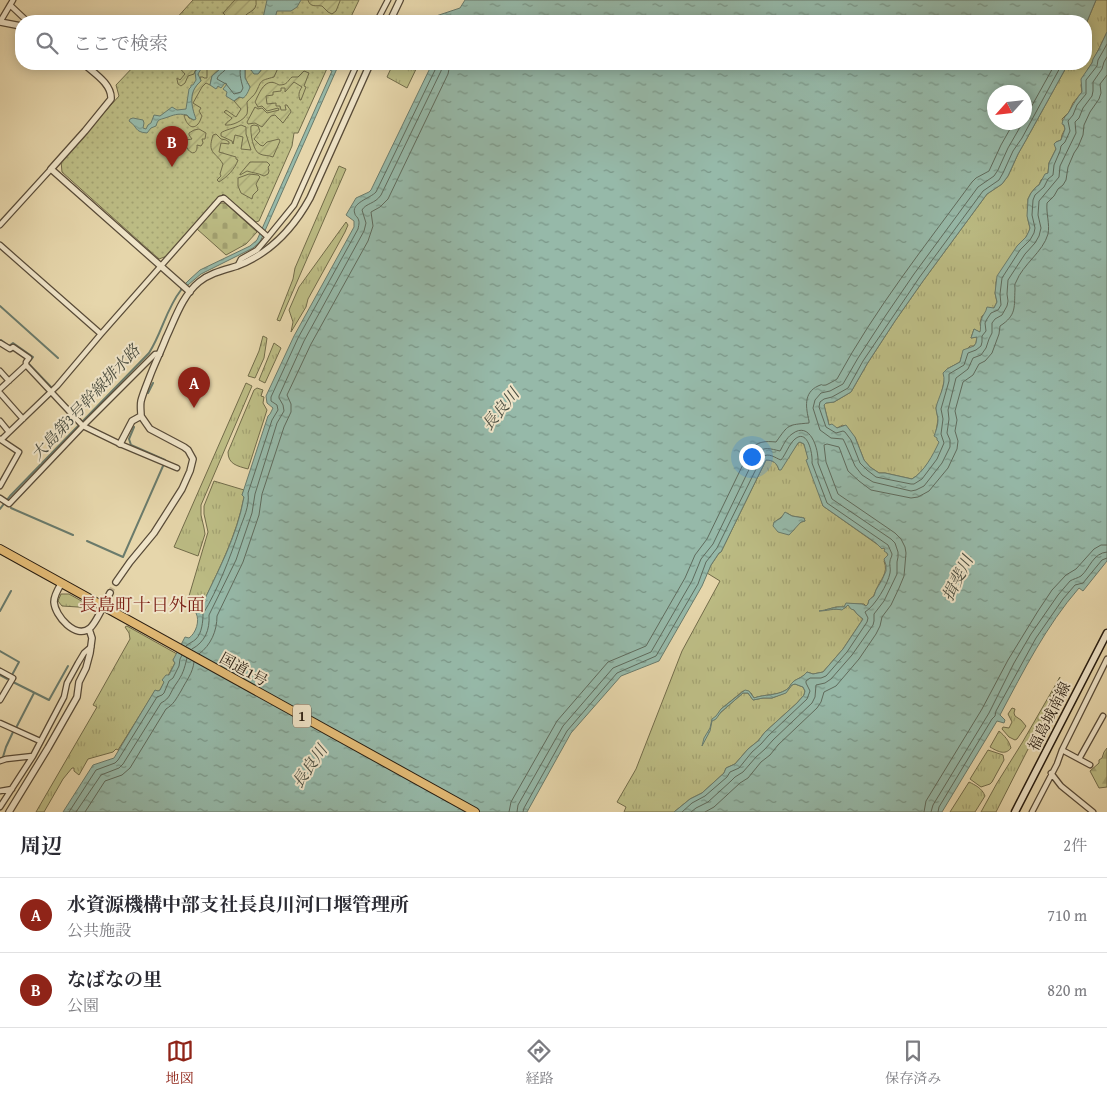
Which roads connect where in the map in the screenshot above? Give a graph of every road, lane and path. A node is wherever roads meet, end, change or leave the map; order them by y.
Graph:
1 (388, 0) edge
2 (400, 0) edge
3 (11, 2) edge
4 (22, 15) edge
5 (380, 15) edge
6 (393, 15) edge
7 (0, 22) edge
8 (15, 25) edge
9 (91, 70) edge
10 (354, 70) edge
11 (367, 70) edge
12 (50, 169) junction
13 (0, 225) edge
14 (267, 236) junction
15 (0, 245) edge
16 (238, 265) junction
17 (161, 267) junction
18 (189, 291) junction
19 (100, 334) junction
20 (0, 343) edge
21 (160, 354) junction
22 (26, 365) junction
23 (0, 370) edge
24 (9, 381) junction
25 (0, 389) edge
26 (51, 392) junction
27 (0, 393) edge
28 (141, 416) junction
29 (23, 419) junction
30 (0, 422) edge
31 (81, 424) junction
32 (9, 432) junction
33 (0, 440) edge
34 (120, 444) junction
35 (176, 468) dead end
36 (0, 486) edge
37 (2, 499) edge
38 (0, 549) edge
39 (116, 582) tunnel mouth
40 (61, 584) junction
41 (110, 593) tunnel mouth
42 (103, 607) junction
43 (89, 629) junction
44 (1107, 633) edge
45 (91, 647) junction
46 (1107, 659) edge
47 (0, 671) edge
48 (0, 700) edge
49 (1103, 716) dead end
50 (0, 723) edge
51 (40, 741) junction
52 (1062, 750) junction
53 (33, 756) junction
54 (1079, 759) junction
55 (0, 761) edge
56 (1090, 765) dead end
57 (1051, 774) junction
58 (12, 789) junction
59 (0, 791) edge
60 (0, 808) edge
61 (9, 812) edge
62 (475, 812) edge
63 (1015, 812) edge
64 (1032, 812) edge
65 (1093, 812) edge

1 - 5 street
2 - 6 street
3 - 4 street
3 - 7 street
7 - 8 street
9 - 12 street
10 - 14 street
11 - 16 street
12 - 13 street
12 - 17 street
14 - 16 street
14 - 17 street
15 - 19 street
16 - 18 street
17 - 18 street
17 - 19 street
18 - 21 street
19 - 26 street
20 - 22 street
21 - 28 street
21 - 31 street
22 - 24 street
22 - 26 street
23 - 24 street
24 - 25 street
26 - 29 street
26 - 31 street
27 - 29 street
28 - 34 street
28 - 39 street
29 - 32 street
30 - 32 street
31 - 34 street
31 - 37 street
32 - 33 street
33 - 36 street
34 - 35 street
38 - 40 highway, 国道1号 / 1
40 - 42 highway, 国道1号 / 1
40 - 43 street
41 - 42 street
42 - 43 street
42 - 62 highway, 国道1号 / 1
43 - 45 street
44 - 63 main road, 福島城南線
45 - 51 street
45 - 61 street
46 - 52 street
47 - 48 street
49 - 54 street
50 - 51 street
51 - 53 street
52 - 54 street
52 - 57 street
53 - 55 street
53 - 58 street
54 - 56 street
57 - 64 street
57 - 65 street
58 - 59 street
58 - 60 street

